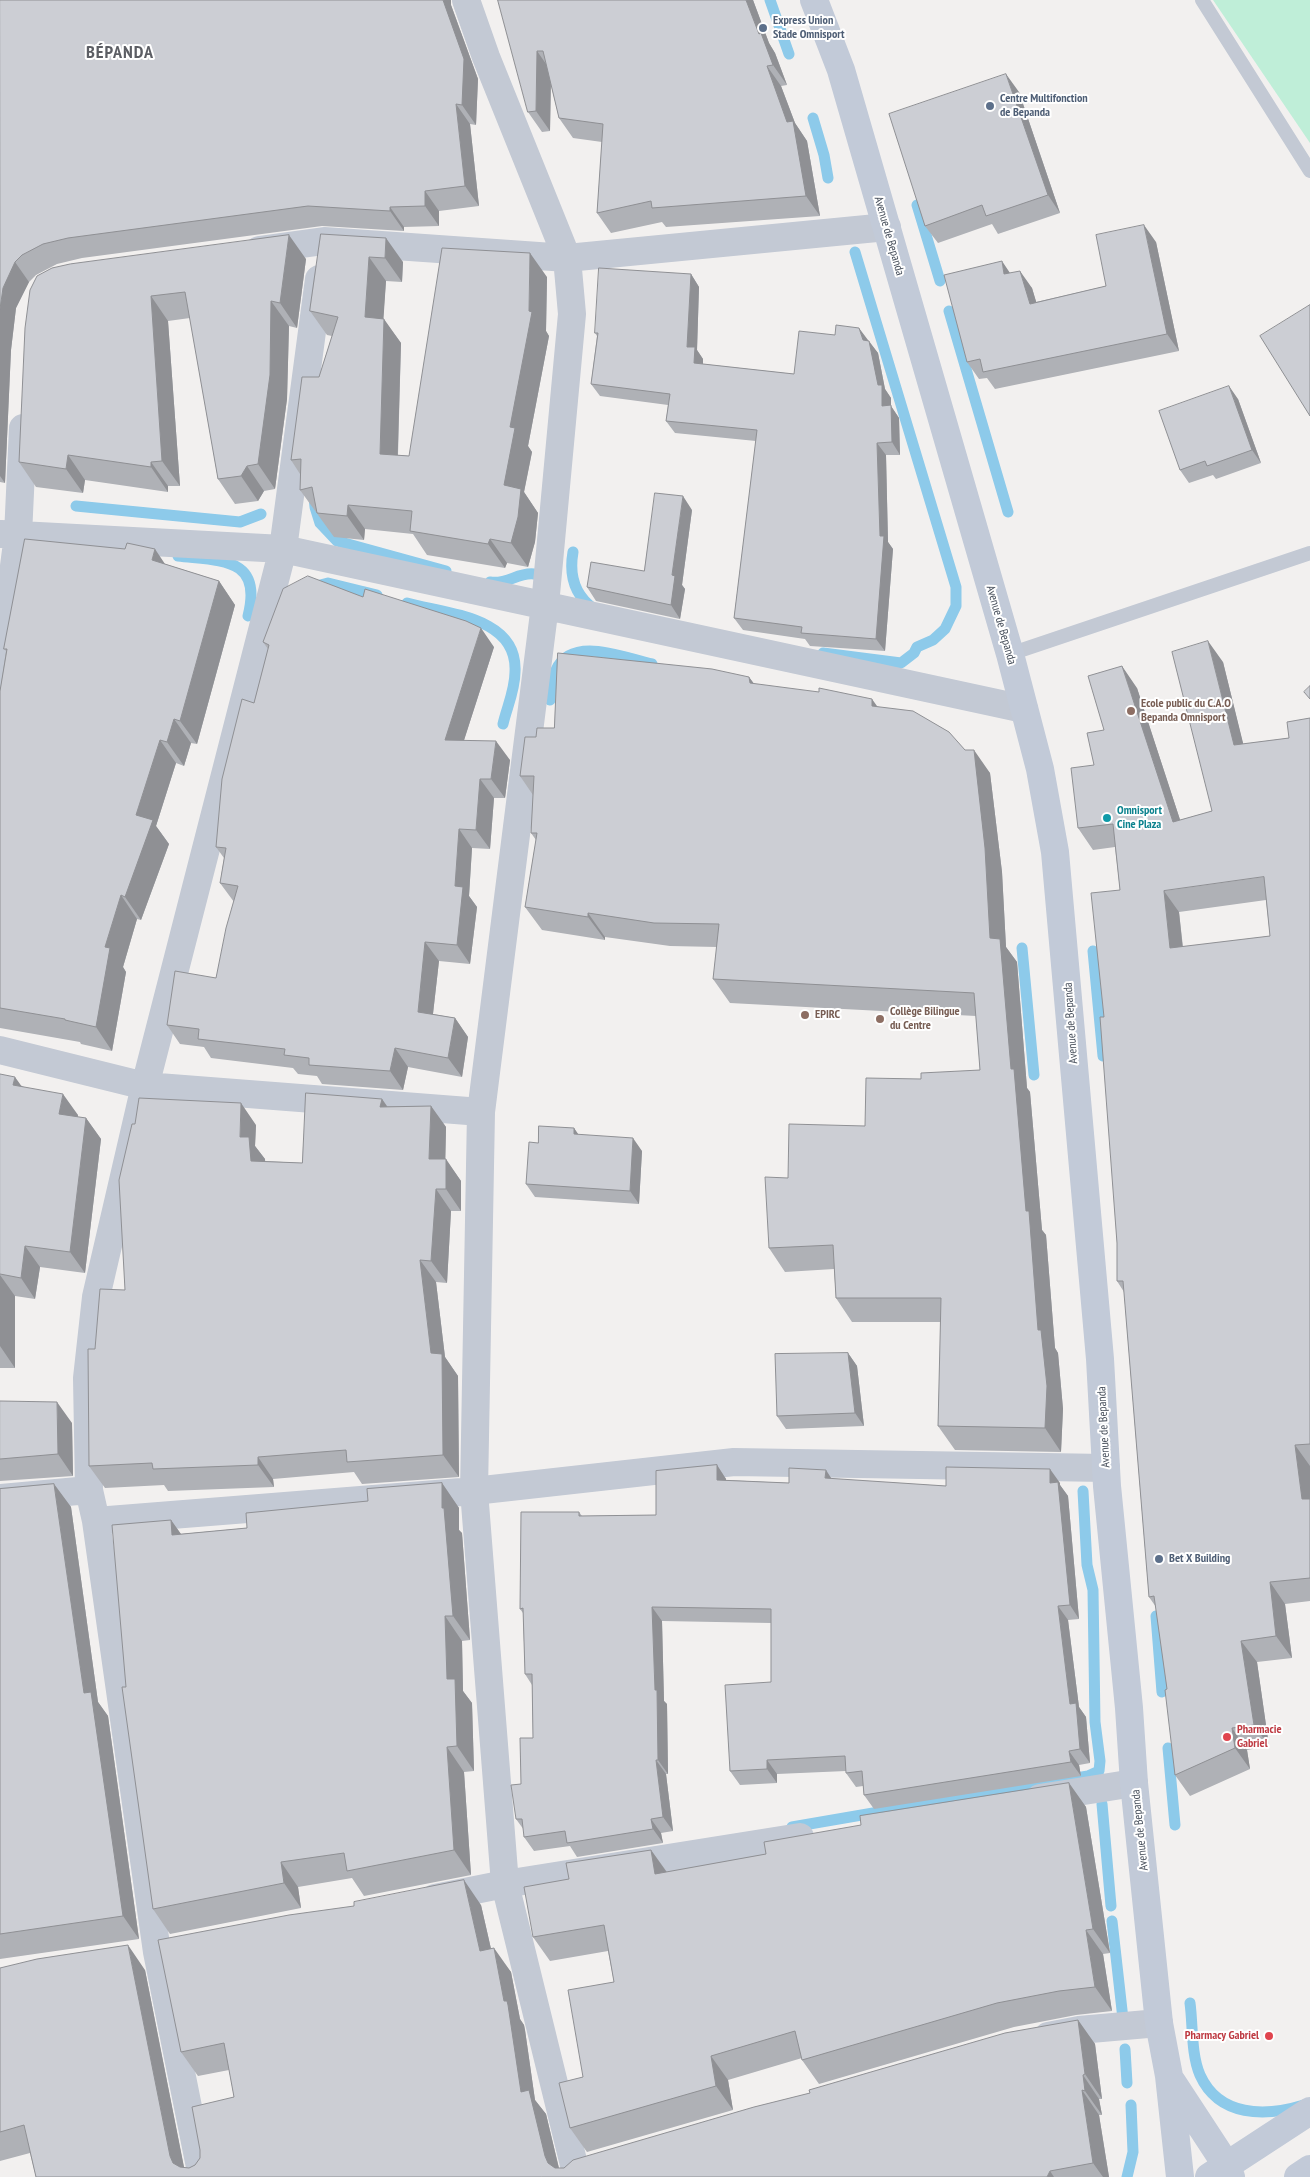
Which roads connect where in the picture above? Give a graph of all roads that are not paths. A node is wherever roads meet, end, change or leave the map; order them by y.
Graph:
1 (466, 0) edge
2 (814, 0) edge
3 (1202, 0) edge
4 (1310, 171) edge
5 (887, 227) junction
6 (324, 241) junction
7 (237, 253) edge
8 (567, 258) junction
9 (24, 399) edge
10 (9, 534) edge
11 (283, 549) junction
12 (1310, 553) edge
13 (546, 606) junction
14 (1010, 654) junction
15 (0, 675) edge
16 (1024, 709) junction
17 (0, 1050) edge
18 (145, 1086) junction
19 (481, 1112) junction
20 (1106, 1468) junction
21 (89, 1490) junction
22 (474, 1491) junction
23 (0, 1498) edge
24 (96, 1521) junction
25 (1134, 1783) junction
26 (1016, 1802) edge
27 (820, 1834) edge
28 (505, 1884) junction
29 (409, 1903) edge
30 (186, 1946) edge
31 (157, 1952) junction
32 (128, 1956) edge
33 (1159, 2023) junction
34 (1027, 2040) edge
35 (1169, 2076) junction
36 (1310, 2111) edge
37 (603, 2164) edge
38 (1310, 2169) edge
39 (1222, 2173) edge
40 (576, 2174) edge
41 (202, 2177) edge
42 (1180, 2177) edge
43 (1298, 2177) edge

1 - 8 street
2 - 5 main road, Avenue de Bepanda
3 - 4 lane
5 - 8 street
5 - 14 main road, Avenue de Bepanda
6 - 7 street
6 - 8 street
6 - 11 street
8 - 13 street
9 - 10 street
10 - 11 street
10 - 15 street
11 - 13 street
11 - 18 street
12 - 14 lane
13 - 16 street
13 - 19 street
14 - 16 main road, Avenue de Bepanda
16 - 20 main road, Avenue de Bepanda
17 - 18 street
18 - 19 street
18 - 21 street
19 - 22 street
20 - 22 street
20 - 25 main road, Avenue de Bepanda
21 - 23 street
21 - 24 street
22 - 24 street
22 - 28 street
24 - 31 street
25 - 26 street
25 - 33 main road, Avenue de Bepanda
27 - 28 street
28 - 29 street
28 - 40 street
30 - 31 street
31 - 32 street
31 - 41 street
33 - 34 street
33 - 35 main road, Avenue de Bepanda
35 - 39 main road, Avenue de Bepanda
35 - 42 main road, Avenue de Bepanda
36 - 39 main road
37 - 40 street
38 - 43 main road

